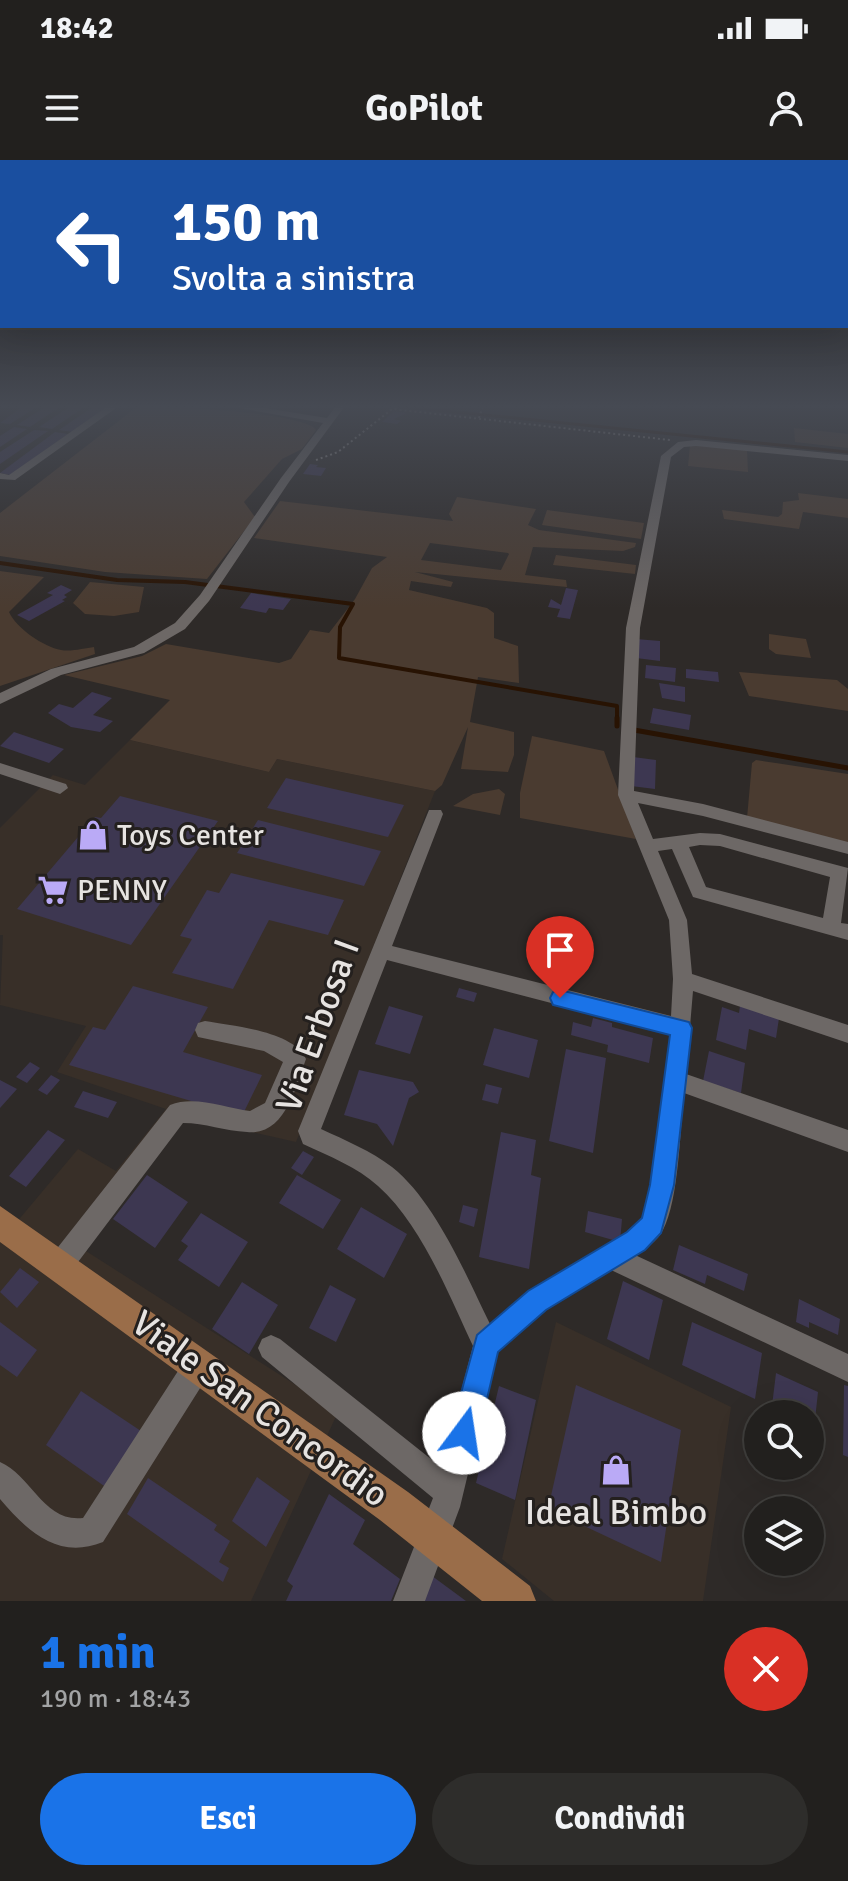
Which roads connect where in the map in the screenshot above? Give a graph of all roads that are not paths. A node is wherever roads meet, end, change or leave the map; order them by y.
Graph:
1 (292, 473) edge
2 (663, 473) edge
3 (6, 477) edge
4 (0, 486) edge
5 (3, 694) edge
6 (0, 768) edge
7 (0, 774) edge
8 (626, 795) junction
9 (435, 814) dead end
10 (678, 842) junction
11 (649, 846) junction
12 (848, 848) edge
13 (844, 874) edge
14 (840, 930) edge
15 (381, 951) junction
16 (683, 979) junction
17 (681, 1028) junction
18 (205, 1030) dead end
19 (848, 1034) edge
20 (675, 1080) junction
21 (848, 1141) edge
22 (0, 1222) edge
23 (611, 1257) junction
24 (60, 1265) junction
25 (486, 1345) junction
26 (271, 1348) dead end
27 (199, 1364) junction
28 (848, 1368) edge
29 (0, 1477) edge
30 (449, 1492) junction
31 (433, 1536) junction
32 (409, 1601) edge
33 (515, 1601) edge

1 - 5 street
2 - 8 street
3 - 4 street
6 - 7 street
8 - 11 street
8 - 12 street
9 - 15 street, Via Erbosa I
10 - 11 street
10 - 13 street
10 - 14 street
11 - 16 street
13 - 14 street
15 - 17 street
15 - 25 street, Via Erbosa I
16 - 17 street
16 - 19 street
17 - 20 street
18 - 24 street
20 - 21 street
20 - 23 street
22 - 24 main road, Viale San Concordio
23 - 25 street
23 - 28 street
24 - 27 main road, Viale San Concordio
25 - 30 street
26 - 30 street
27 - 29 street
27 - 31 main road, Viale San Concordio
30 - 31 street
31 - 32 street
31 - 33 main road, Viale San Concordio

